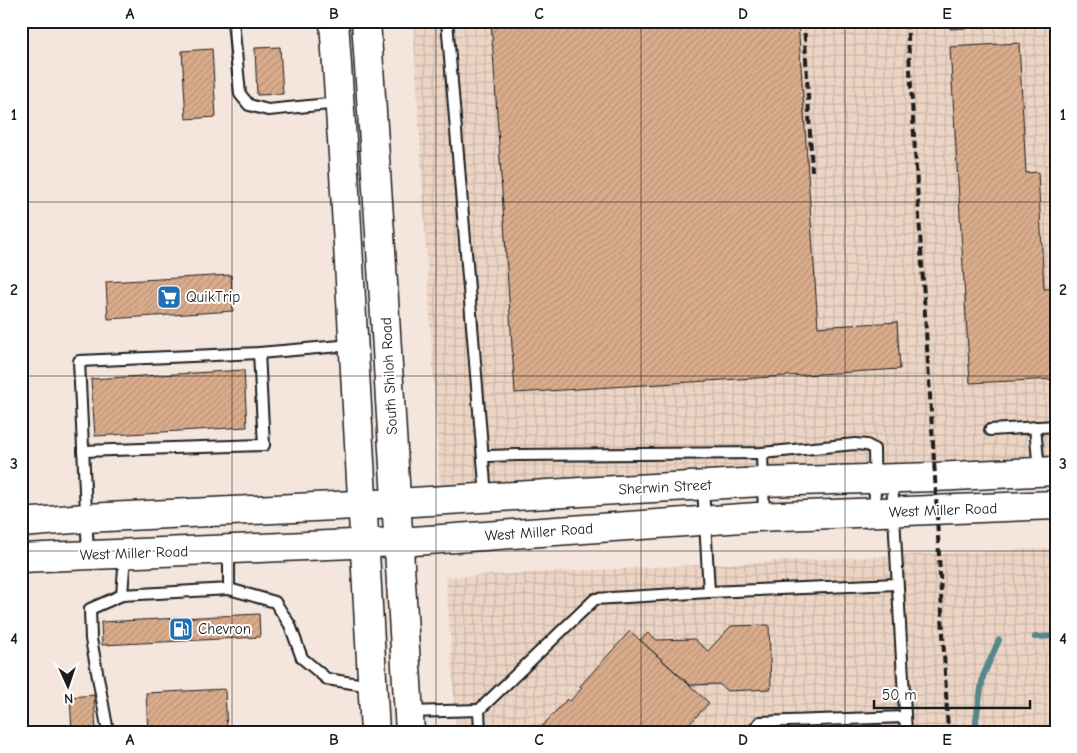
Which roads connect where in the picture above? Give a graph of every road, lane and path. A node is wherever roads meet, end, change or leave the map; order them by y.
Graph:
1 (233, 21) edge
2 (334, 21) edge
3 (366, 21) edge
4 (447, 21) edge
5 (339, 103) junction
6 (352, 345) junction
7 (259, 353) junction
8 (1056, 426) edge
9 (1036, 427) junction
10 (990, 430) dead end
11 (83, 451) junction
12 (762, 453) junction
13 (483, 457) junction
14 (1048, 471) edge
15 (884, 479) junction
16 (762, 482) junction
17 (703, 486) junction
18 (486, 498) junction
19 (396, 503) junction
20 (362, 505) junction
21 (1056, 506) edge
22 (884, 512) junction
23 (764, 517) junction
24 (86, 518) junction
25 (705, 521) junction
26 (21, 523) edge
27 (399, 542) junction
28 (365, 543) junction
29 (229, 549) junction
30 (125, 554) junction
31 (88, 555) junction
32 (21, 558) edge
33 (897, 584) junction
34 (229, 589) junction
35 (709, 592) junction
36 (122, 595) junction
37 (372, 686) junction
38 (479, 710) junction
39 (905, 717) junction
40 (409, 722) edge
41 (108, 732) edge
42 (375, 732) edge
43 (480, 732) edge
44 (752, 732) edge
45 (906, 732) edge

1 - 5 lane
2 - 5 main road
3 - 19 main road, South Shiloh Road
4 - 13 lane
5 - 6 main road
6 - 7 lane
6 - 20 main road
7 - 11 lane
7 - 11 lane
8 - 9 lane
9 - 10 lane
9 - 14 lane
11 - 24 lane
12 - 13 lane
12 - 15 lane
12 - 16 lane
13 - 18 lane
14 - 15 main road, Sherwin Street
15 - 16 main road, Sherwin Street
15 - 22 lane
15 - 22 lane
16 - 17 main road, Sherwin Street
16 - 23 lane
17 - 18 main road, Sherwin Street
17 - 25 lane
18 - 19 main road, Sherwin Street
19 - 20 main road
19 - 27 main road, South Shiloh Road
20 - 24 main road
20 - 28 main road
21 - 22 main road, West Miller Road
22 - 23 main road, West Miller Road
22 - 33 lane
23 - 25 main road, West Miller Road
24 - 26 main road
24 - 31 lane
25 - 27 main road, West Miller Road
25 - 35 lane
27 - 28 main road, West Miller Road
27 - 40 main road, South Shiloh Road
28 - 29 main road, West Miller Road
28 - 37 main road
29 - 30 main road, West Miller Road
29 - 34 lane
30 - 31 main road, West Miller Road
30 - 36 lane
31 - 32 main road, West Miller Road
33 - 35 lane
33 - 39 lane
34 - 36 lane
34 - 37 lane
35 - 38 lane
36 - 41 lane
37 - 42 main road
38 - 40 lane
38 - 43 lane
39 - 44 lane
39 - 45 lane

